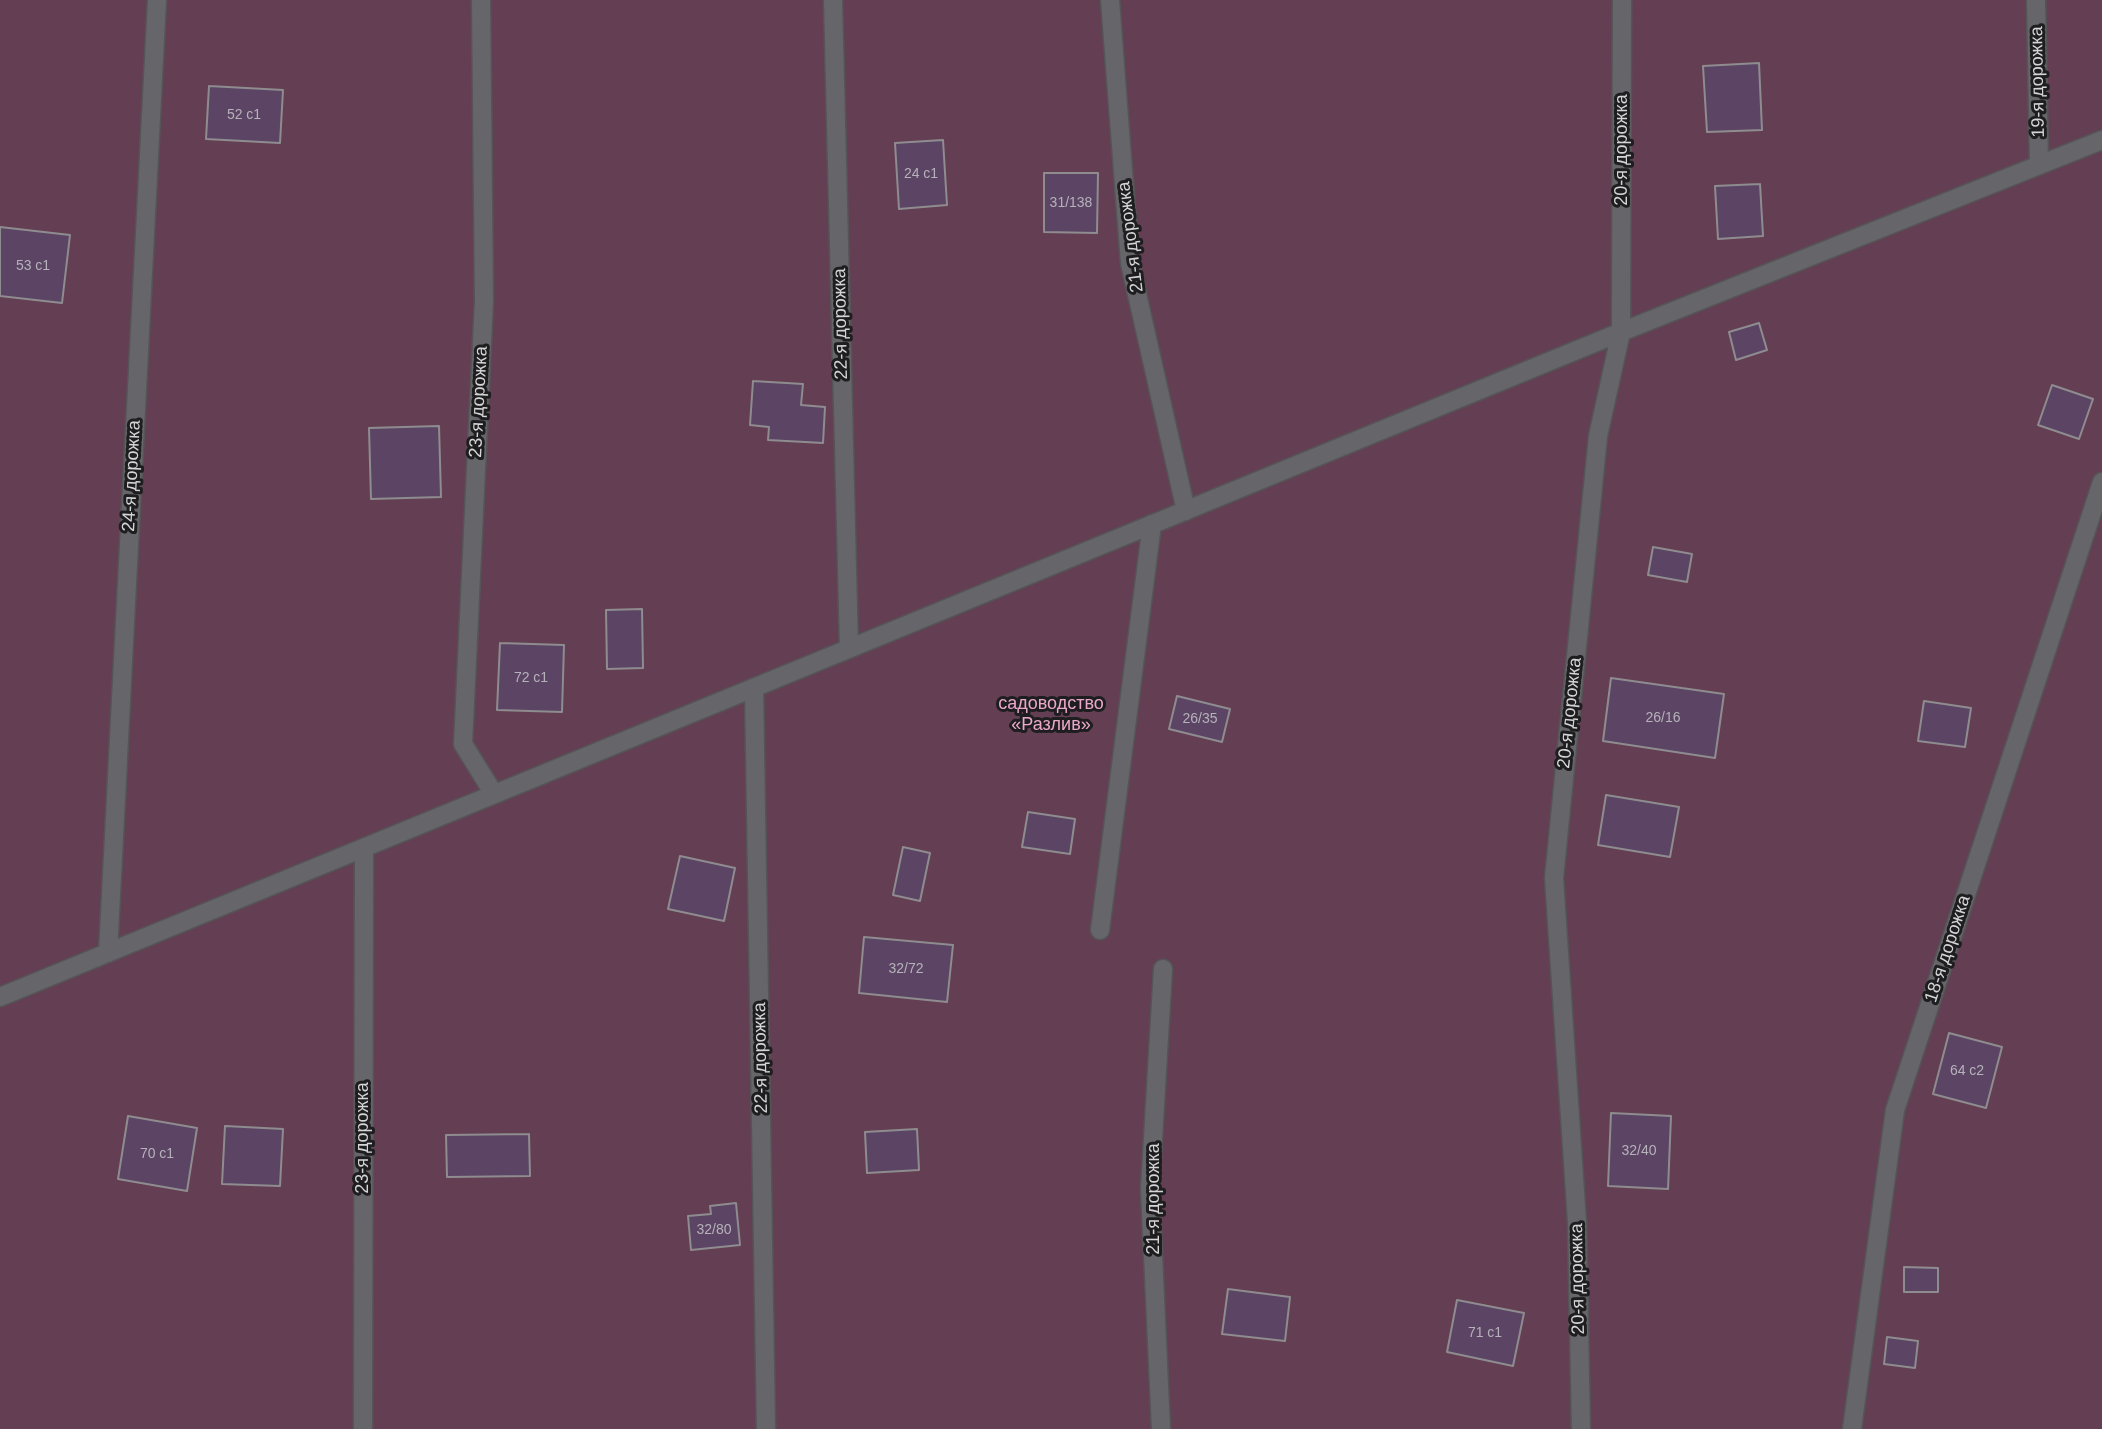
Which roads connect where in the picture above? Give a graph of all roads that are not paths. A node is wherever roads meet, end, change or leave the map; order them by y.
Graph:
1 (157, 0) edge
2 (481, 0) edge
3 (833, 0) edge
4 (1110, 0) edge
5 (1622, 0) edge
6 (2036, 0) edge
7 (2102, 140) edge
8 (2039, 165) junction
9 (1621, 332) junction
10 (2102, 482) edge
11 (1186, 510) junction
12 (1152, 524) junction
13 (849, 649) junction
14 (754, 688) junction
15 (494, 794) junction
16 (364, 848) junction
17 (1100, 930) dead end
18 (108, 953) junction
19 (1163, 969) dead end
20 (0, 997) edge
21 (363, 1429) edge
22 (766, 1429) edge
23 (1161, 1429) edge
24 (1581, 1429) edge
25 (1852, 1429) edge

1 - 18 street, 24-я дорожка
2 - 15 street, 23-я дорожка
3 - 13 street, 22-я дорожка
4 - 11 street, 21-я дорожка
5 - 9 street, 20-я дорожка
6 - 8 street, 19-я дорожка
7 - 8 street
8 - 9 street
9 - 11 street
9 - 24 street, 20-я дорожка
10 - 25 street, 18-я дорожка
11 - 12 street
12 - 13 street
12 - 17 street
13 - 14 street
14 - 15 street
14 - 22 street, 22-я дорожка
15 - 16 street
16 - 18 street
16 - 21 street, 23-я дорожка
18 - 20 street
19 - 23 street, 21-я дорожка

